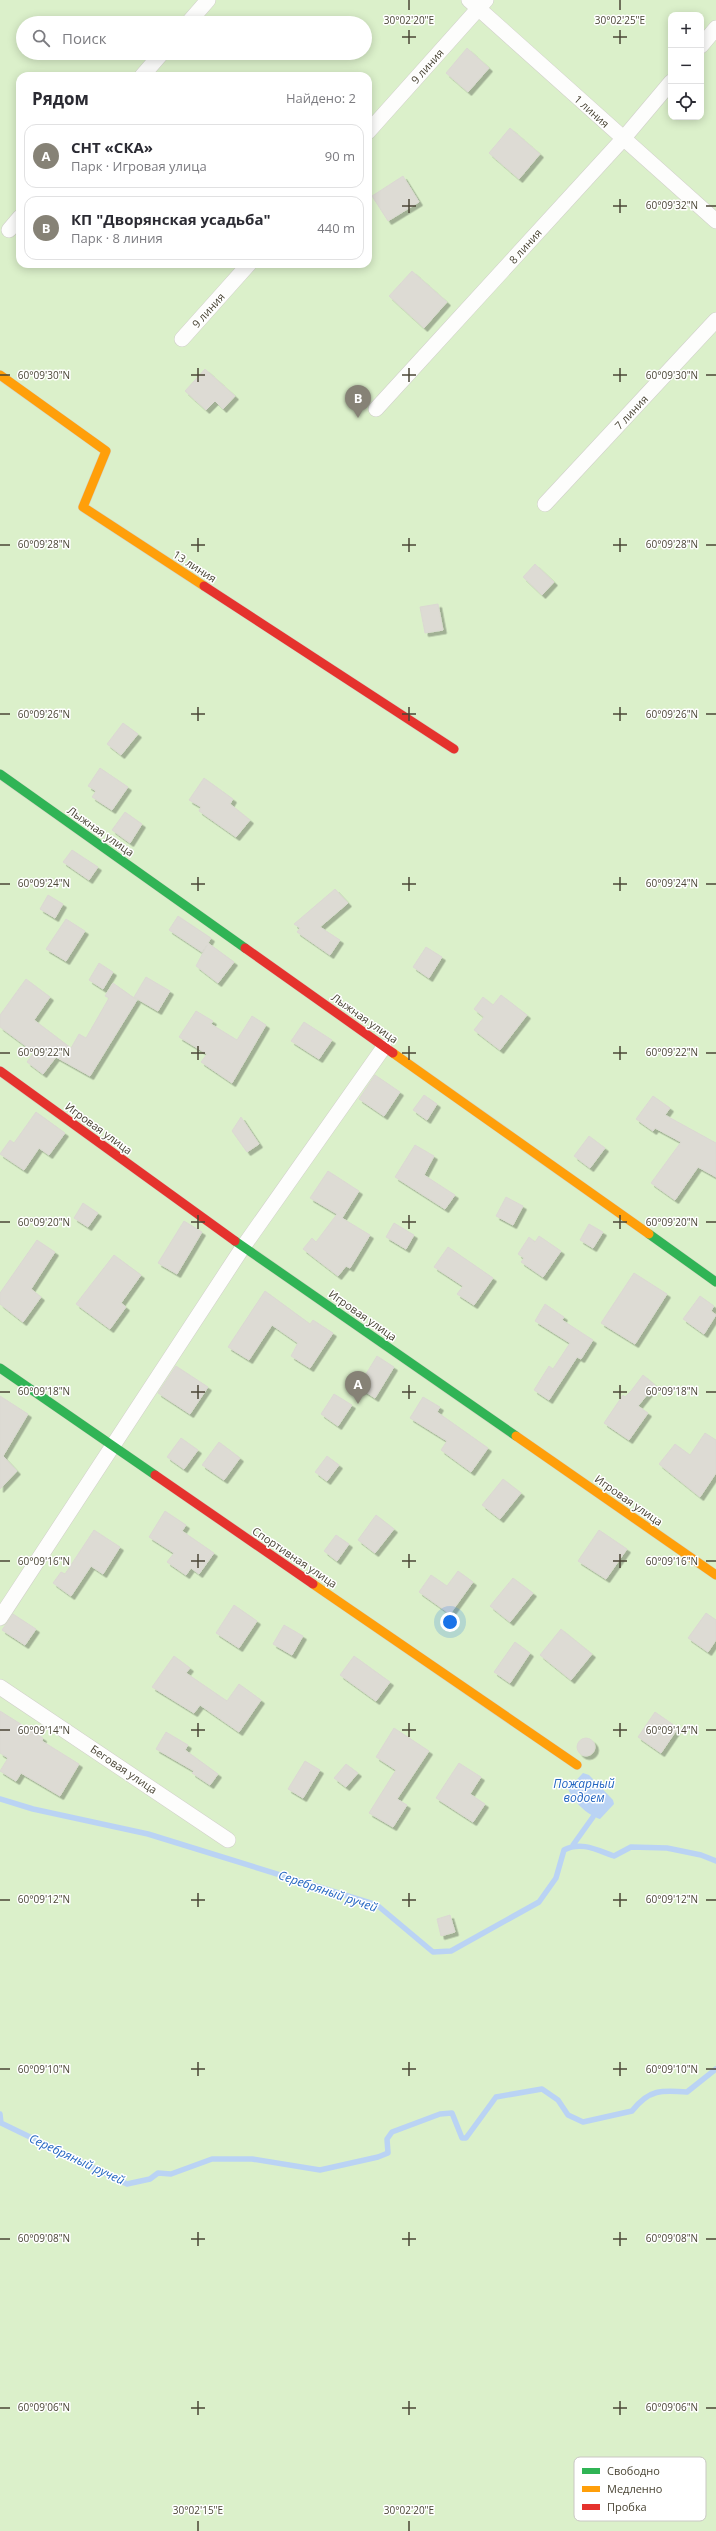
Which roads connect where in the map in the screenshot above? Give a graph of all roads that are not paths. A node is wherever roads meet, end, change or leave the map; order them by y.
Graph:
1 (208, 0) edge
2 (478, 3) edge
3 (194, 16) edge
4 (716, 28) edge
5 (704, 42) edge
6 (156, 60) edge
7 (145, 72) edge
8 (669, 84) edge
9 (372, 127) edge
10 (623, 139) junction
11 (716, 221) edge
12 (16, 222) edge
13 (9, 230) dead end
14 (246, 268) edge
15 (716, 320) edge
16 (182, 339) dead end
17 (0, 376) edge
18 (376, 409) dead end
19 (545, 504) dead end
20 (454, 749) dead end
21 (0, 774) edge
22 (384, 1046) junction
23 (0, 1071) edge
24 (244, 1246) junction
25 (716, 1282) edge
26 (0, 1368) edge
27 (111, 1446) junction
28 (716, 1575) edge
29 (0, 1618) edge
30 (0, 1687) edge
31 (577, 1765) dead end
32 (228, 1840) dead end

1 - 3 street
2 - 9 street, 9 линия
2 - 10 street, 1 линия
4 - 5 street
6 - 7 street
8 - 10 street, 8 линия
10 - 11 street, 1 линия
10 - 18 street, 8 линия
12 - 13 street
14 - 16 street, 9 линия
15 - 19 street, 7 линия
17 - 20 street, 13 линия
21 - 22 street, Лыжная улица
22 - 24 street
22 - 25 street, Лыжная улица
23 - 24 street, Игровая улица
24 - 27 street
24 - 28 street, Игровая улица
26 - 27 street, Спортивная улица
27 - 29 street
27 - 31 street, Спортивная улица
30 - 32 street, Беговая улица

